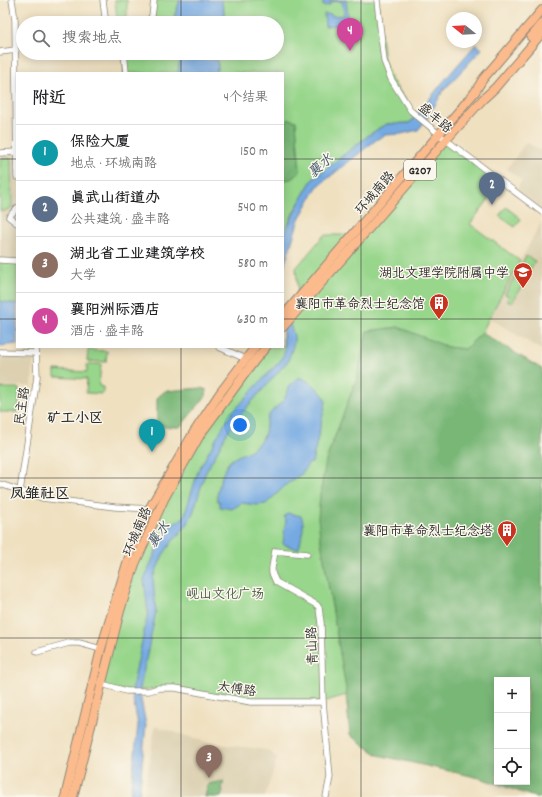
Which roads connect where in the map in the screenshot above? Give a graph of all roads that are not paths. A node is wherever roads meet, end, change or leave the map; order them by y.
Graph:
1 (12, 0) edge
2 (103, 0) edge
3 (154, 0) edge
4 (377, 0) edge
5 (542, 10) edge
6 (105, 16) edge
7 (152, 16) edge
8 (542, 16) edge
9 (542, 24) edge
10 (542, 33) edge
11 (15, 35) joint
12 (16, 50) junction
13 (0, 52) edge
14 (514, 52) junction
15 (125, 60) edge
16 (126, 72) edge
17 (475, 92) junction
18 (483, 99) junction
19 (439, 134) junction
20 (446, 140) junction
21 (16, 152) edge
22 (0, 153) edge
23 (16, 209) edge
24 (542, 212) edge
25 (16, 222) edge
26 (0, 260) edge
27 (16, 261) edge
28 (297, 306) junction
29 (284, 315) edge
30 (284, 326) edge
31 (221, 348) edge
32 (254, 348) edge
33 (265, 348) edge
34 (36, 350) edge
35 (0, 352) edge
36 (246, 359) junction
37 (0, 484) edge
38 (20, 491) junction
39 (149, 509) junction
40 (158, 509) junction
41 (307, 554) dead end
42 (101, 649) junction
43 (37, 652) dead end
44 (102, 684) junction
45 (323, 702) junction
46 (65, 797) edge
47 (73, 797) edge
48 (326, 797) edge

1 - 11 street
2 - 6 street
3 - 7 street
4 - 19 street, 盛丰路
5 - 17 highway, 环城南路
8 - 14 highway, G207
9 - 14 highway, G207
10 - 18 highway, 环城南路 / G207
11 - 12 street
12 - 13 street
12 - 21 street
14 - 17 highway, G207
14 - 18 highway, G207
15 - 16 street
17 - 19 highway, 环城南路
18 - 20 highway, 环城南路 / G207
19 - 20 street, 盛丰路
19 - 28 highway, 环城南路
20 - 24 street, 盛丰路
20 - 28 highway, 环城南路 / G207
21 - 22 street
23 - 25 street
26 - 27 street
28 - 29 highway, 环城南路
28 - 30 highway, 环城南路 / G207
31 - 36 street
32 - 36 highway, 环城南路
33 - 40 highway, 环城南路
34 - 35 street
34 - 38 street, 民主路
36 - 39 highway, 环城南路
37 - 38 street
38 - 39 street
39 - 40 street
39 - 42 highway, 环城南路
40 - 44 highway, 环城南路
41 - 45 street, 青山路
42 - 43 street
42 - 46 highway, 环城南路
44 - 45 street, 太傅路
44 - 47 highway, 环城南路
45 - 48 street, 青山路

